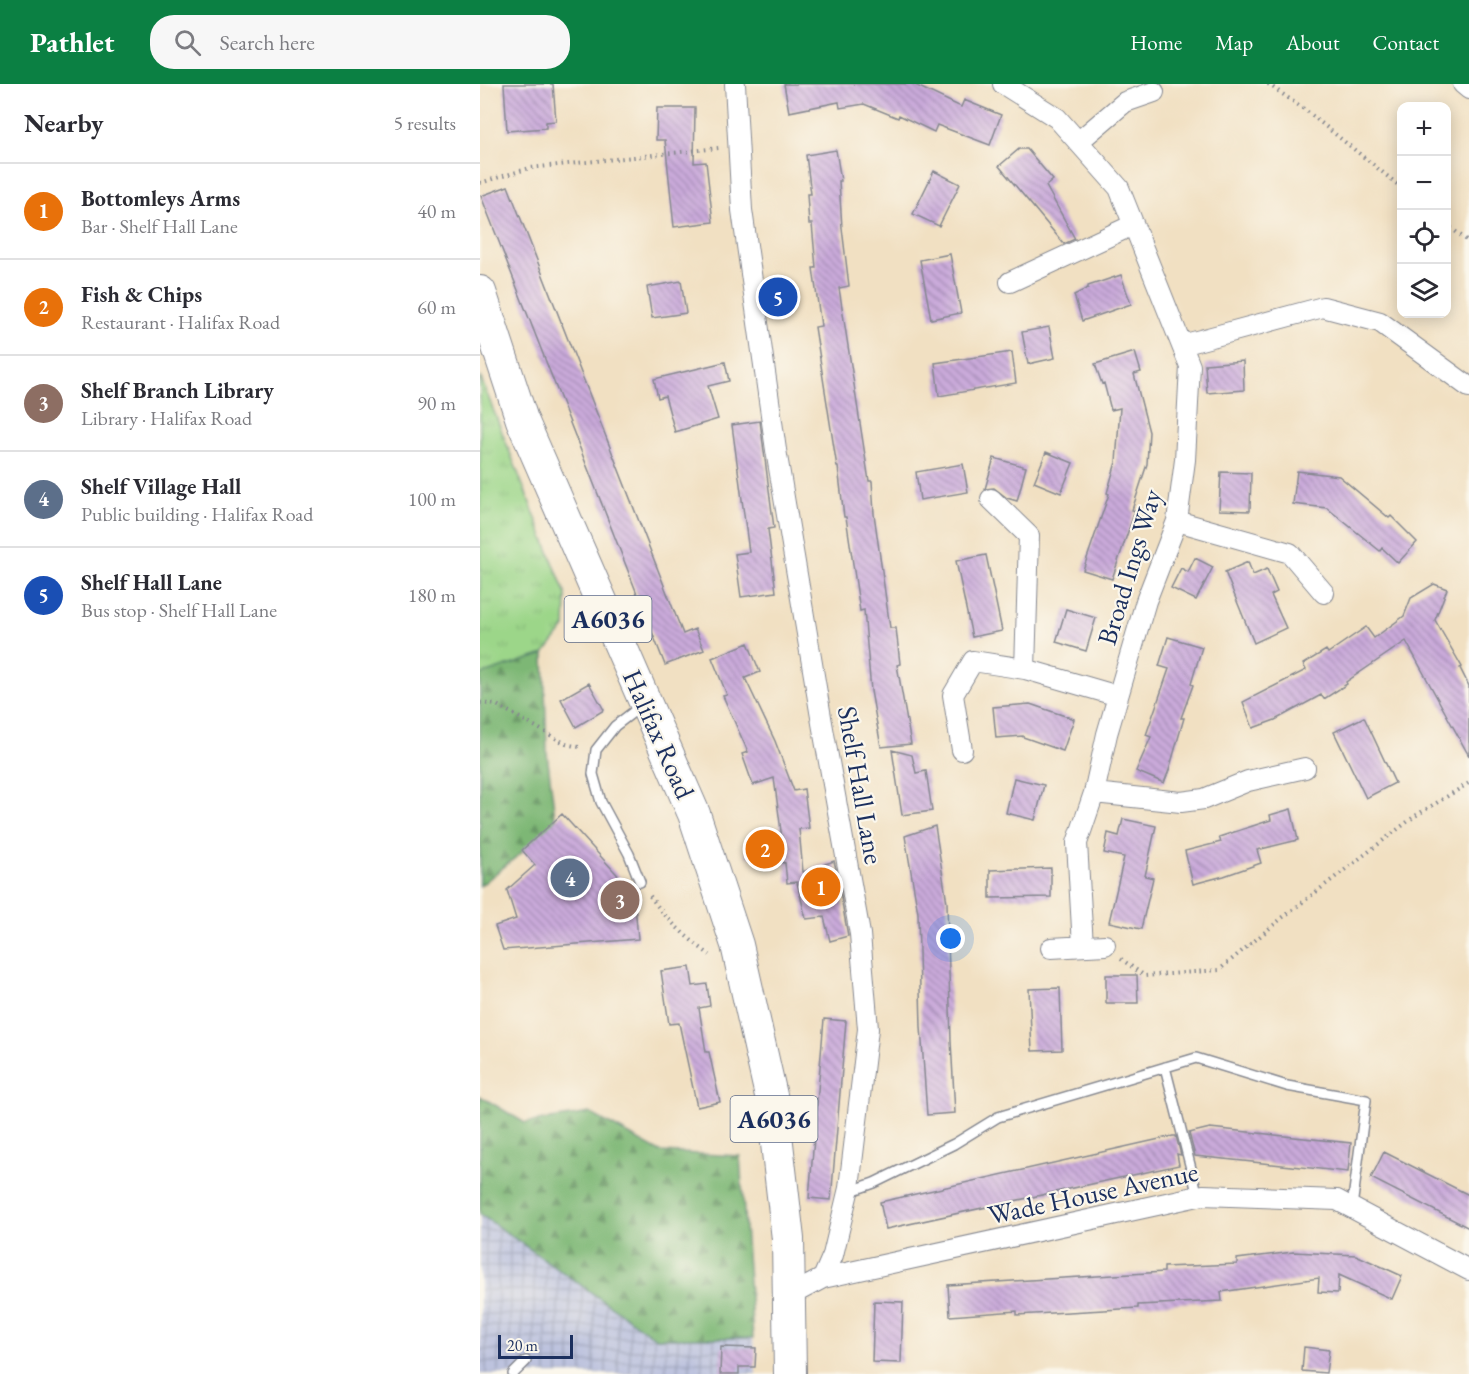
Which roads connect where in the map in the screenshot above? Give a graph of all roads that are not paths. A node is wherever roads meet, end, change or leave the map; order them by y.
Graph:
1 (735, 84) edge
2 (1003, 84) edge
3 (1463, 84) edge
4 (1469, 89) edge
5 (1154, 92) dead end
6 (1078, 142) junction
7 (1133, 225) junction
8 (1010, 282) dead end
9 (480, 292) edge
10 (1182, 345) junction
11 (1469, 387) edge
12 (991, 499) dead end
13 (1177, 521) junction
14 (1324, 592) dead end
15 (1025, 669) junction
16 (1118, 696) junction
17 (645, 702) junction
18 (962, 750) dead end
19 (1305, 768) dead end
20 (1094, 793) junction
21 (640, 882) road end
22 (1105, 945) road end
23 (1083, 946) junction
24 (1051, 948) dead end
25 (1166, 1067) junction
26 (849, 1192) junction
27 (1198, 1196) junction
28 (1352, 1208) junction
29 (1469, 1270) edge
30 (823, 1278) junction
31 (789, 1296) junction
32 (526, 1361) dead end
33 (513, 1374) edge
34 (790, 1374) edge

1 - 26 street, Shelf Hall Lane
2 - 6 street, Broad Ings Way
3 - 4 street
5 - 6 street
6 - 7 street, Broad Ings Way
7 - 8 street
7 - 10 street, Broad Ings Way
9 - 17 highway, Halifax Road / A6036
10 - 11 street
10 - 13 street, Broad Ings Way
12 - 15 street
13 - 14 street
13 - 16 street, Broad Ings Way
15 - 16 street
15 - 18 street
16 - 20 street, Broad Ings Way
17 - 21 lane
17 - 31 highway, Halifax Road / A6036
19 - 20 street
20 - 23 street, Broad Ings Way
22 - 23 street
23 - 24 street
25 - 26 lane
25 - 27 lane
25 - 28 lane
26 - 30 street, Shelf Hall Lane
27 - 28 street, Wade House Avenue
27 - 30 street, Wade House Avenue
28 - 29 street, Wade House Avenue
30 - 31 street
31 - 34 highway, A6036
32 - 33 lane

